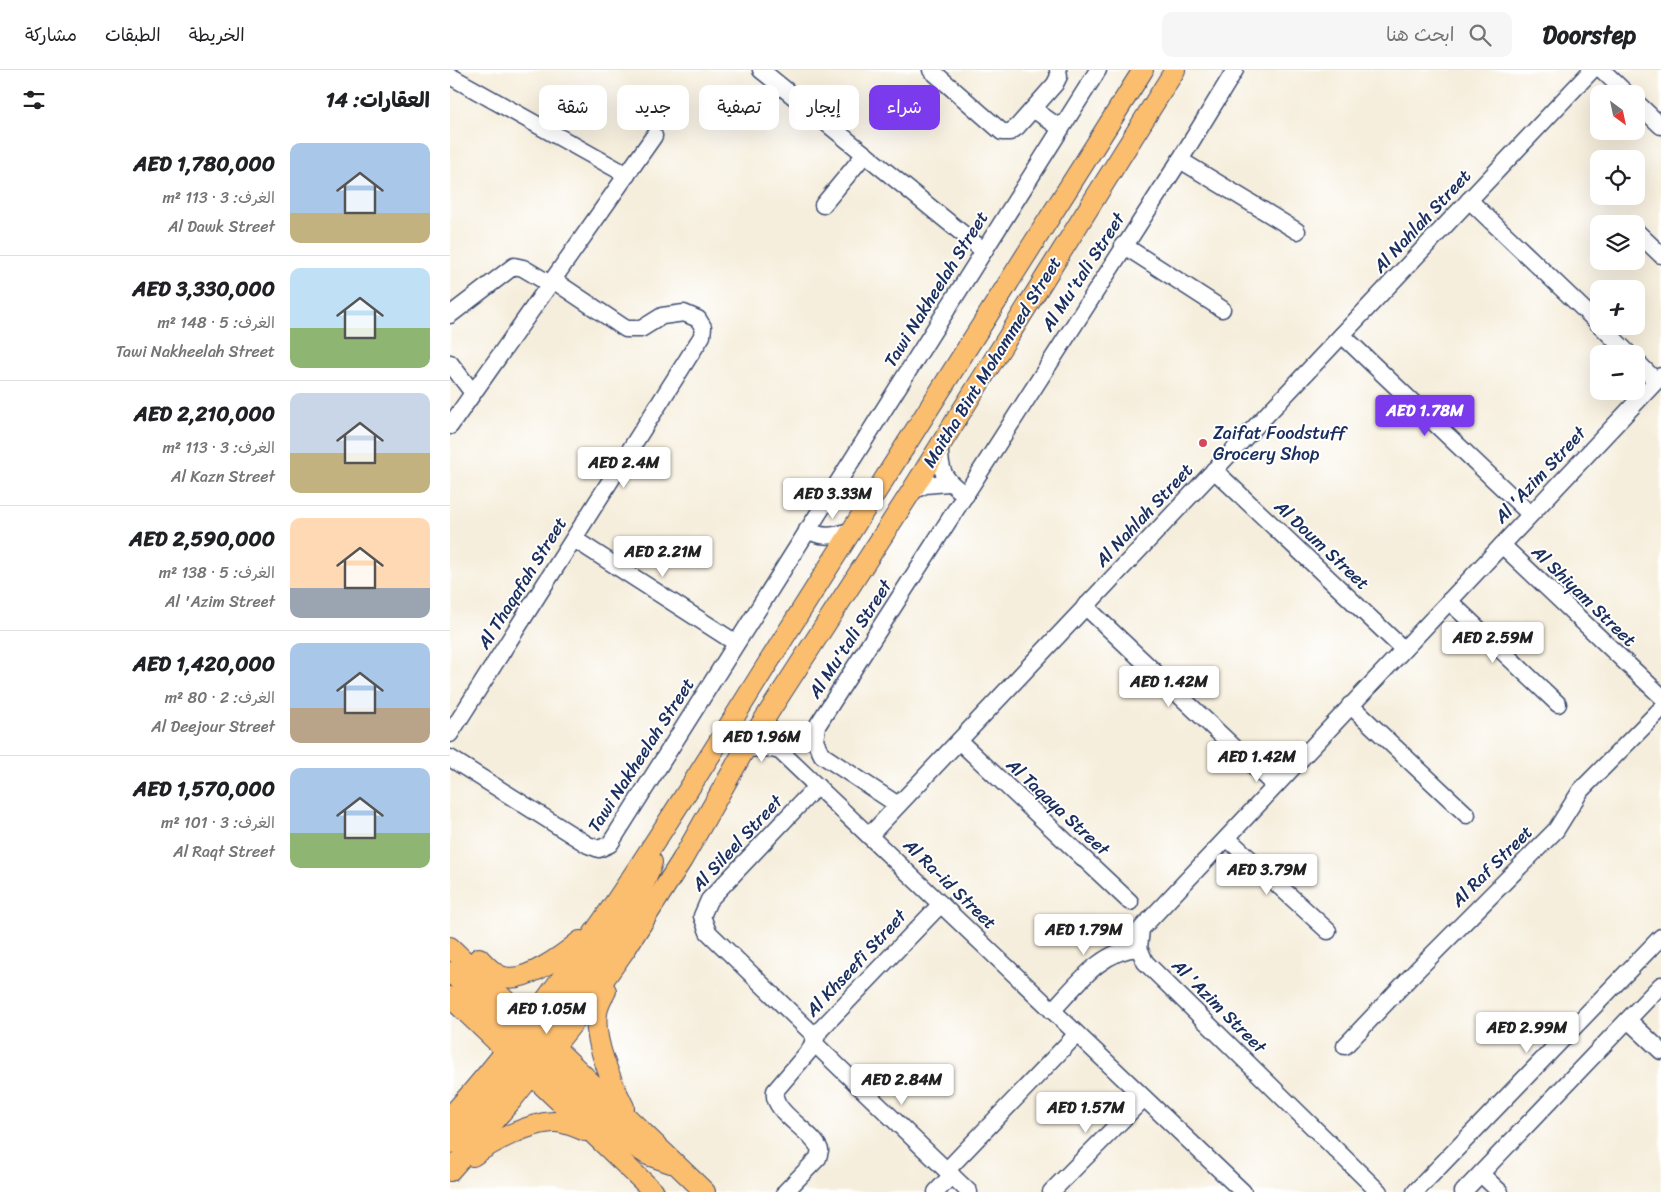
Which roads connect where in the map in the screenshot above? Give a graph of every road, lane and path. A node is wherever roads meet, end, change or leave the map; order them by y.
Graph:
1 (931, 70) edge
2 (1058, 70) edge
3 (1098, 70) edge
4 (1143, 70) edge
5 (1176, 70) edge
6 (1235, 70) edge
7 (1592, 70) edge
8 (1602, 70) edge
9 (769, 72) edge
10 (450, 76) edge
11 (1618, 85) edge
12 (1035, 106) junction
13 (1645, 111) edge
14 (1062, 125) junction
15 (1661, 126) edge
16 (654, 136) dead end
17 (864, 154) junction
18 (1180, 160) junction
19 (627, 175) junction
20 (1469, 200) junction
21 (823, 205) dead end
22 (1297, 231) dead end
23 (1645, 239) edge
24 (1124, 245) junction
25 (984, 251) junction
26 (1661, 255) edge
27 (551, 282) junction
28 (1222, 309) dead end
29 (450, 315) edge
30 (1590, 315) edge
31 (1342, 335) junction
32 (1610, 335) edge
33 (1620, 345) edge
34 (450, 363) edge
35 (1645, 368) edge
36 (1659, 378) edge
37 (473, 393) junction
38 (450, 426) edge
39 (940, 444) junction
40 (1214, 470) junction
41 (948, 483) junction
42 (910, 492) junction
43 (966, 495) junction
44 (1530, 514) junction
45 (851, 530) junction
46 (812, 532) junction
47 (574, 539) junction
48 (1502, 545) junction
49 (828, 568) junction
50 (1449, 601) junction
51 (1085, 606) junction
52 (736, 643) junction
53 (1403, 649) junction
54 (1661, 696) edge
55 (1558, 704) dead end
56 (1350, 705) junction
57 (1661, 709) edge
58 (765, 719) junction
59 (450, 734) edge
60 (959, 741) junction
61 (745, 750) junction
62 (780, 751) junction
63 (450, 758) edge
64 (817, 786) junction
65 (1275, 786) junction
66 (898, 805) junction
67 (1467, 815) dead end
68 (870, 835) junction
69 (1227, 838) junction
70 (656, 841) junction
71 (1130, 902) dead end
72 (941, 904) junction
73 (597, 927) junction
74 (1328, 931) dead end
75 (1661, 937) edge
76 (450, 946) edge
77 (1139, 948) junction
78 (625, 950) junction
79 (450, 972) edge
80 (1661, 985) edge
81 (450, 997) edge
82 (1052, 1011) junction
83 (1628, 1020) junction
84 (1077, 1034) junction
85 (814, 1040) junction
86 (1345, 1046) dead end
87 (530, 1049) junction
88 (1661, 1051) edge
89 (1144, 1098) junction
90 (450, 1117) edge
91 (631, 1120) junction
92 (591, 1132) junction
93 (450, 1144) edge
94 (677, 1165) junction
95 (450, 1173) edge
96 (950, 1173) junction
97 (1481, 1174) junction
98 (654, 1192) edge
99 (705, 1192) edge
100 (785, 1192) edge
101 (936, 1192) edge
102 (969, 1192) edge
103 (1051, 1192) edge
104 (1243, 1192) edge
105 (1379, 1192) edge
106 (1415, 1192) edge
107 (1463, 1192) edge
108 (1500, 1192) edge

1 - 12 street
2 - 12 street
3 - 14 street, Tawi Nakheelah Street
4 - 45 main road, Maitha Bint Mohammed Street
5 - 39 main road, Maitha Bint Mohammed Street
6 - 18 street, Al Mu'tali Street
7 - 20 street, Al Nahlah Street
8 - 11 street
9 - 17 street
10 - 19 street
12 - 14 street
13 - 15 street
14 - 25 street, Tawi Nakheelah Street
16 - 19 street
17 - 21 street
17 - 25 street
18 - 22 street
18 - 24 street, Al Mu'tali Street
19 - 27 street
20 - 30 street
20 - 31 street, Al Nahlah Street
23 - 26 street
24 - 28 street
24 - 43 street, Al Mu'tali Street
25 - 46 street, Tawi Nakheelah Street
27 - 29 street
27 - 37 street
27 - 47 street, Al Thaqafah Street
31 - 40 street, Al Nahlah Street
31 - 44 street
32 - 33 street
34 - 37 street
35 - 36 street
36 - 44 street, Al 'Azim Street
37 - 38 street
39 - 41 street
39 - 42 main road, Maitha Bint Mohammed Street
40 - 51 street, Al Nahlah Street
40 - 53 street, Al Doum Street
41 - 42 street
41 - 43 street
42 - 58 main road, Maitha Bint Mohammed Street
43 - 66 street, Al Mu'tali Street
44 - 48 street, Al 'Azim Street
45 - 46 street
45 - 49 main road, Maitha Bint Mohammed Street
46 - 49 street
46 - 52 street, Tawi Nakheelah Street
47 - 52 street
47 - 59 street, Al Thaqafah Street
48 - 50 street, Al 'Azim Street
48 - 54 street, Al Shiyam Street
49 - 70 main road, Maitha Bint Mohammed Street
50 - 53 street, Al 'Azim Street
50 - 55 street
51 - 60 street, Al Nahlah Street
51 - 65 street
52 - 63 street, Tawi Nakheelah Street
53 - 56 street, Al 'Azim Street
56 - 65 street, Al 'Azim Street
56 - 67 street
57 - 86 street, Al Raf Street
58 - 61 main road, Maitha Bint Mohammed Street
58 - 62 street, Al Ra-id Street
60 - 66 street, Al Nahlah Street
60 - 71 street, Al Taqaya Street
61 - 62 street
61 - 78 main road, Maitha Bint Mohammed Street
62 - 64 street, Al Ra-id Street
64 - 68 street, Al Ra-id Street
64 - 85 street, Al Sileel Street
65 - 69 street, Al 'Azim Street
66 - 68 street, Al Nahlah Street
68 - 72 street, Al Ra-id Street
69 - 74 street
69 - 77 street, Al 'Azim Street
70 - 73 main road, Maitha Bint Mohammed Street
70 - 87 main road
72 - 82 street, Al Ra-id Street
72 - 85 street, Al Khseefi Street
73 - 76 main road
73 - 87 main road, Maitha Bint Mohammed Street
75 - 106 street
76 - 87 main road
77 - 82 street
77 - 105 street, Al 'Azim Street
78 - 87 main road, Maitha Bint Mohammed Street
78 - 91 main road
79 - 87 main road
80 - 83 street
81 - 87 main road
82 - 84 street, Al Ra-id Street
83 - 88 street
83 - 97 street
84 - 89 street, Al Ra-id Street
84 - 96 street
85 - 96 street, Al Sileel Street
85 - 100 street, Al Khseefi Street
87 - 90 main road, Maitha Bint Mohammed Street
87 - 91 main road
87 - 92 main road
87 - 93 main road
87 - 94 main road
87 - 95 main road, Maitha Bint Mohammed Street
89 - 103 street
89 - 104 street, Al Ra-id Street
91 - 94 main road
92 - 95 main road
92 - 98 main road
94 - 99 main road
96 - 101 street
96 - 102 street, Al Sileel Street
97 - 107 street
97 - 108 street

